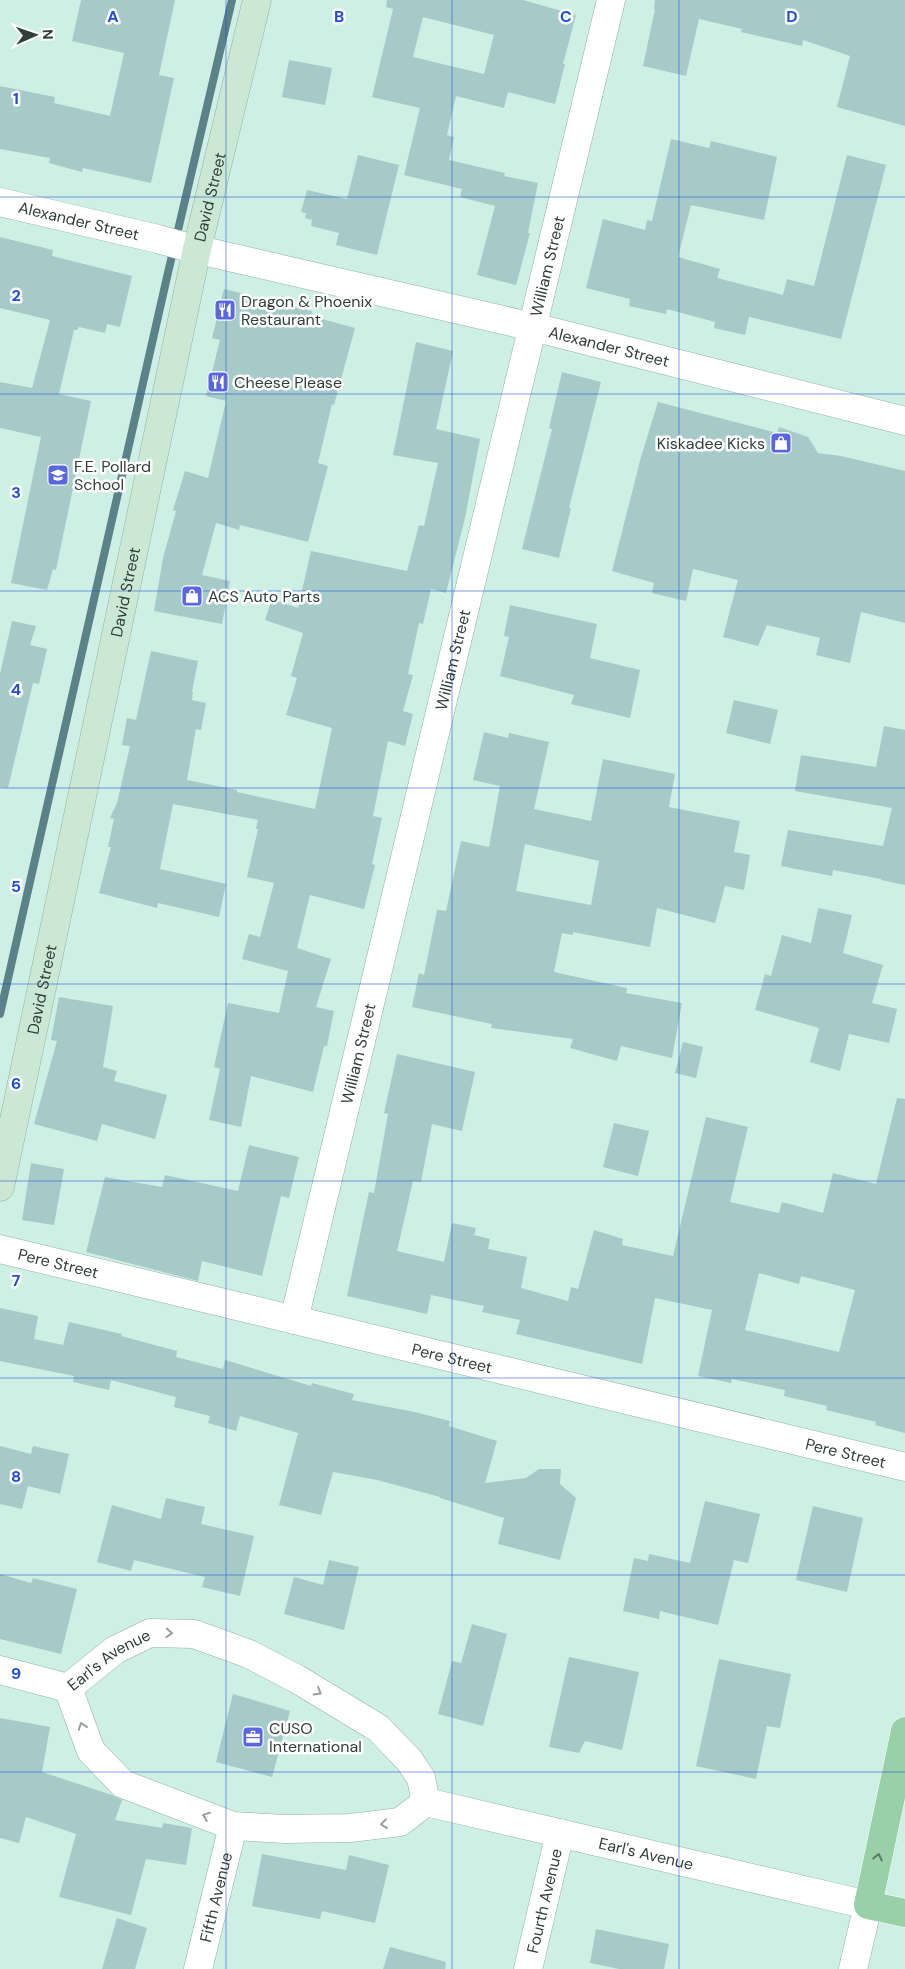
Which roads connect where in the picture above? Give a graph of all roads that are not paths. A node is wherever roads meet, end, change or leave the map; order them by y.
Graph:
1 (257, 0) edge
2 (611, 0) edge
3 (0, 202) edge
4 (193, 249) junction
5 (533, 327) junction
6 (905, 421) edge
7 (0, 1187) edge
8 (0, 1249) edge
9 (294, 1320) junction
10 (905, 1467) edge
11 (0, 1670) edge
12 (68, 1688) junction
13 (905, 1731) edge
14 (426, 1802) junction
15 (233, 1826) junction
16 (560, 1833) junction
17 (868, 1905) junction
18 (905, 1913) edge
19 (198, 1969) edge
20 (528, 1969) edge
21 (853, 1969) edge

1 - 4 street, David Street
2 - 5 street, William Street
3 - 4 street, Alexander Street
4 - 5 street, Alexander Street
4 - 7 street, David Street
5 - 6 street, Alexander Street
5 - 9 street, William Street
8 - 9 street, Pere Street
9 - 10 street, Pere Street
11 - 12 street
12 -> 14 street, Earl's Avenue
15 -> 12 street, Earl's Avenue
17 -> 13 main road
14 -> 15 street, Earl's Avenue
14 - 16 street, Earl's Avenue
15 - 19 street, Fifth Avenue
16 - 17 street, Earl's Avenue
16 - 20 street, Fourth Avenue
17 - 18 main road
17 - 21 street

